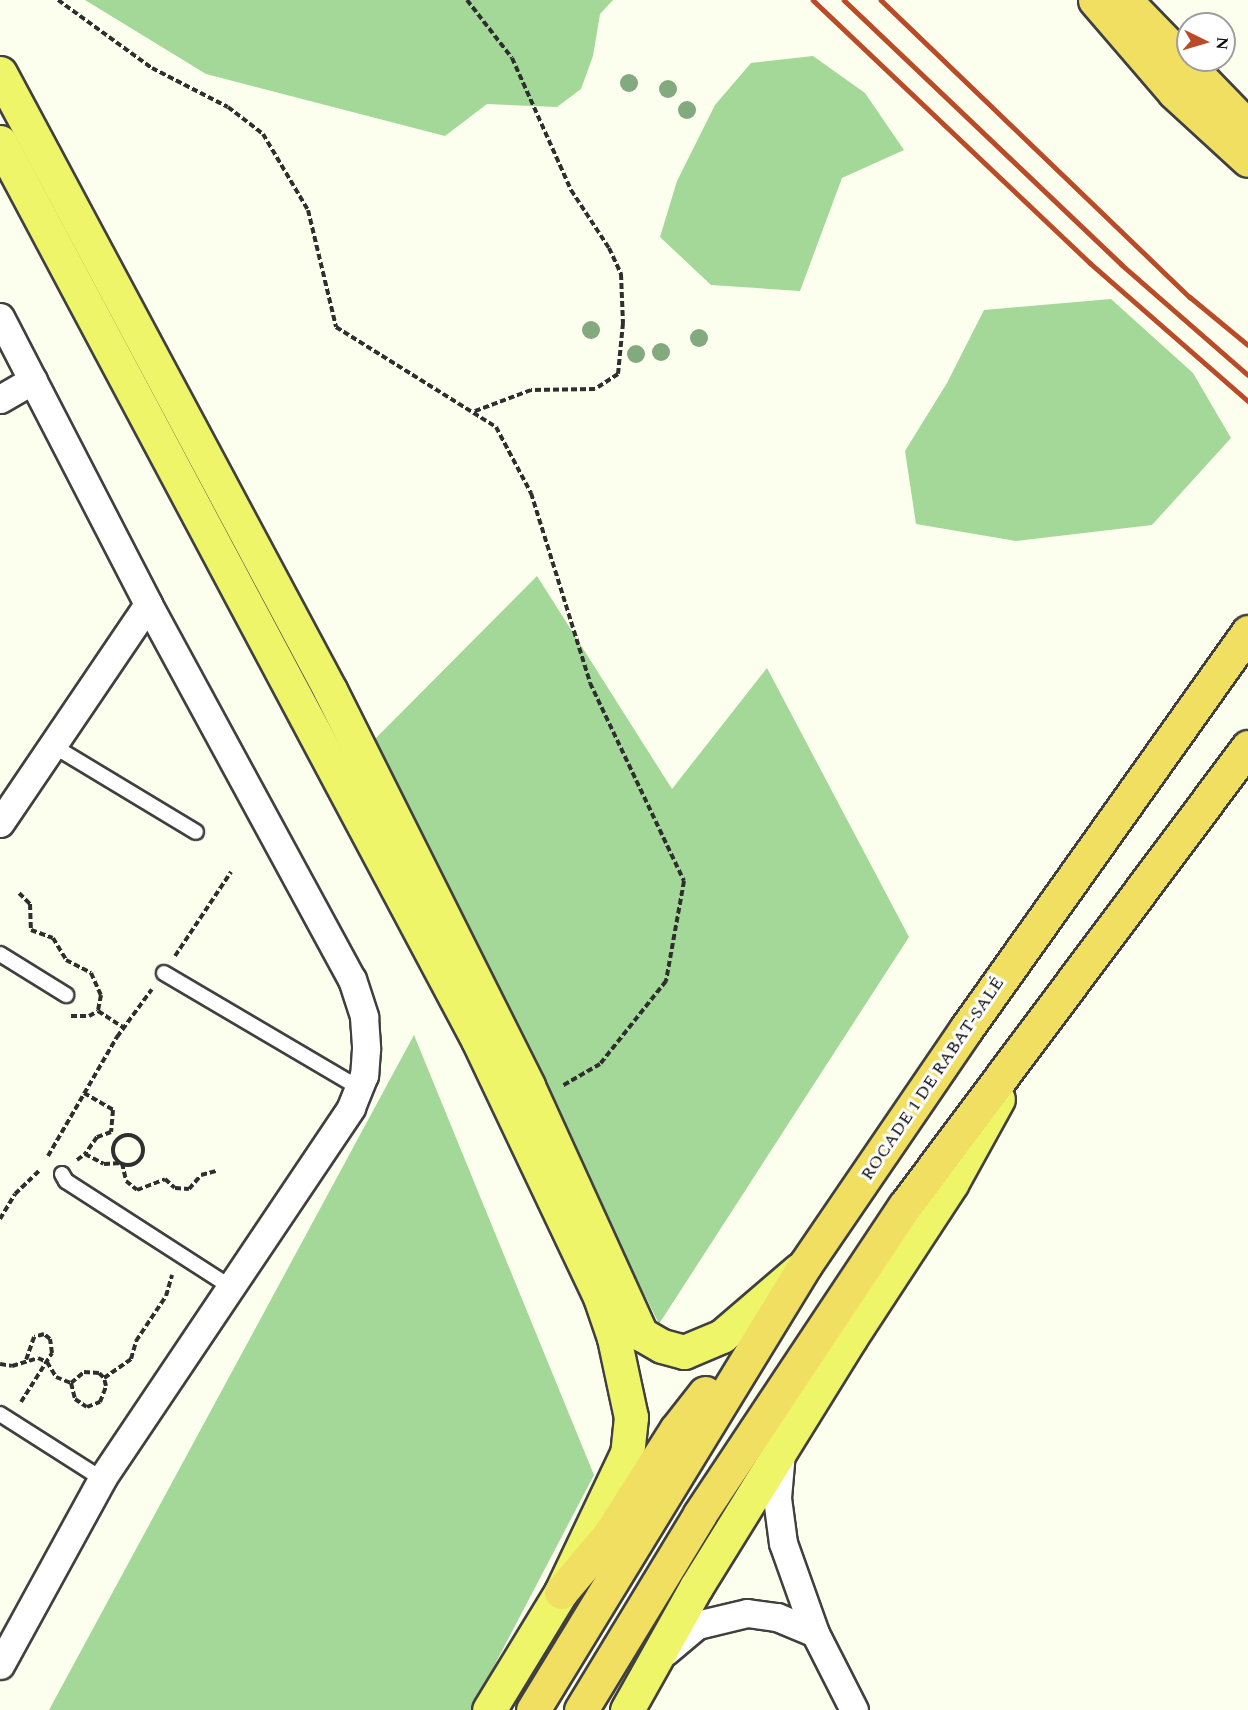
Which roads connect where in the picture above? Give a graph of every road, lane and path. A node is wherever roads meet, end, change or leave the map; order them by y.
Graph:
1 (58, 0) edge
2 (467, 0) edge
3 (1095, 0) edge
4 (1125, 0) edge
5 (0, 73) edge
6 (1248, 127) edge
7 (0, 142) edge
8 (1248, 160) edge
9 (0, 317) edge
10 (33, 380) junction
11 (0, 399) edge
12 (474, 411) junction
13 (148, 603) junction
14 (1248, 632) edge
15 (52, 746) junction
16 (1248, 747) edge
17 (0, 823) edge
18 (196, 832) dead end
19 (231, 872) dead end
20 (19, 893) dead end
21 (0, 954) edge
22 (164, 973) junction
23 (66, 995) dead end
24 (124, 1028) junction
25 (1021, 1055) junction
26 (359, 1088) junction
27 (84, 1093) junction
28 (535, 1102) junction
29 (85, 1154) junction
30 (122, 1163) junction
31 (40, 1170) junction
32 (216, 1171) dead end
33 (63, 1174) junction
34 (0, 1219) edge
35 (185, 1258) junction
36 (805, 1265) junction
37 (232, 1288) junction
38 (754, 1346) junction
39 (26, 1360) junction
40 (46, 1362) junction
41 (0, 1364) edge
42 (104, 1378) junction
43 (71, 1383) junction
44 (5, 1417) edge
45 (780, 1452) junction
46 (102, 1479) junction
47 (561, 1592) junction
48 (815, 1633) junction
49 (0, 1665) edge
50 (651, 1666) junction
51 (489, 1710) edge
52 (533, 1710) edge
53 (581, 1710) edge
54 (627, 1710) edge
55 (854, 1710) edge

1 - 12 path
2 - 12 path
3 - 8 highway
4 - 6 highway
5 - 28 main road
7 - 47 main road
9 - 10 street
10 - 11 street
10 - 13 street
12 - 28 path
13 - 15 street
13 - 26 street
14 - 36 highway, ROCADE 1 DE RABAT-SALÉ
15 - 17 street
15 - 18 lane
16 - 25 highway
19 - 22 path
20 - 24 path
21 - 23 lane
22 - 24 path
22 - 26 lane
24 - 27 path
25 - 45 main road
25 - 53 highway
26 - 37 street
27 - 29 path
27 - 31 path
28 - 36 main road
29 - 30 path
29 - 33 path
30 - 30 path
30 - 32 path
31 - 33 path
31 - 34 path
33 - 35 lane
35 - 37 lane
35 - 42 path
36 - 38 highway, ROCADE 1 DE RABAT-SALÉ
37 - 46 street
38 - 47 highway
38 - 52 highway, ROCADE 1 DE RABAT-SALÉ
39 - 40 path
39 - 40 path
39 - 41 path
40 - 43 path
40 - 44 path
42 - 43 path
42 - 43 path
44 - 46 lane
45 - 48 street
45 - 50 main road
46 - 49 street
47 - 51 main road
48 - 50 street
48 - 55 street
50 - 54 main road

